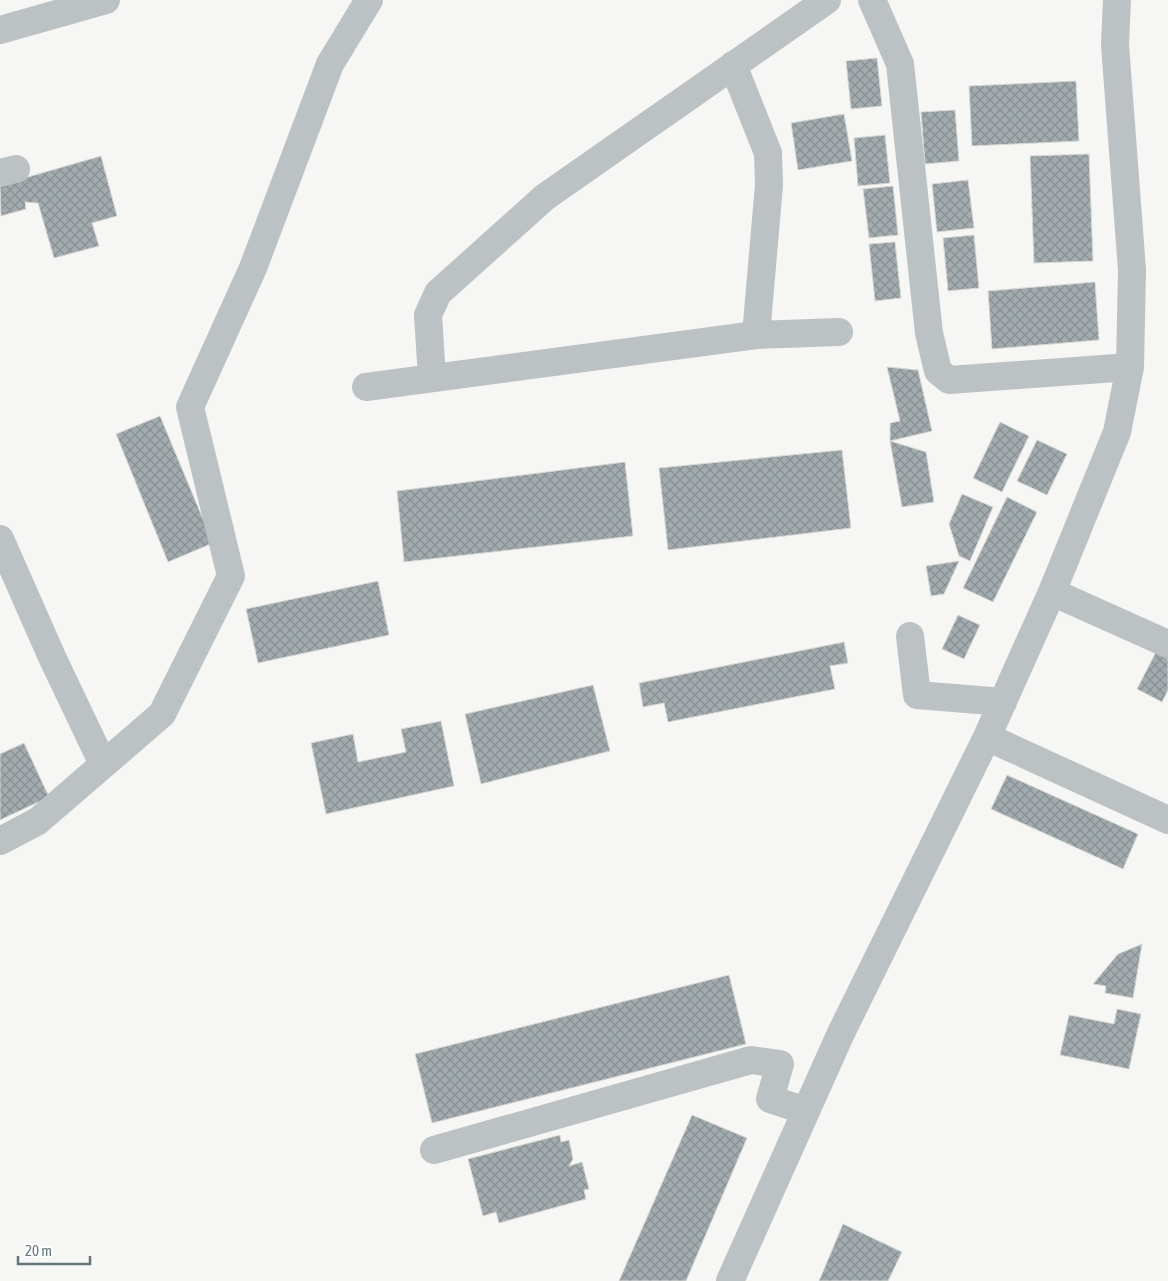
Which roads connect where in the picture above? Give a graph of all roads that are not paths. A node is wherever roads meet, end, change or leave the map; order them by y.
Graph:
1 (106, 0) edge
2 (369, 0) edge
3 (827, 0) edge
4 (872, 0) edge
5 (1117, 0) edge
6 (0, 30) edge
7 (733, 65) junction
8 (839, 332) dead end
9 (756, 335) junction
10 (1130, 367) junction
11 (432, 378) junction
12 (366, 387) dead end
13 (0, 538) edge
14 (1052, 592) junction
15 (910, 636) dead end
16 (1168, 644) edge
17 (1003, 702) junction
18 (987, 737) junction
19 (103, 764) junction
20 (1168, 820) edge
21 (0, 841) edge
22 (806, 1111) junction
23 (434, 1150) dead end
24 (730, 1281) edge

1 - 6 street
2 - 19 street
3 - 7 street
4 - 10 street
5 - 10 street
7 - 9 street
7 - 11 street
8 - 9 street
9 - 11 street
10 - 14 street
11 - 12 street
13 - 19 street
14 - 16 street
14 - 17 street
15 - 17 street
17 - 18 street
18 - 20 street
18 - 22 street
19 - 21 street
22 - 23 street
22 - 24 street

